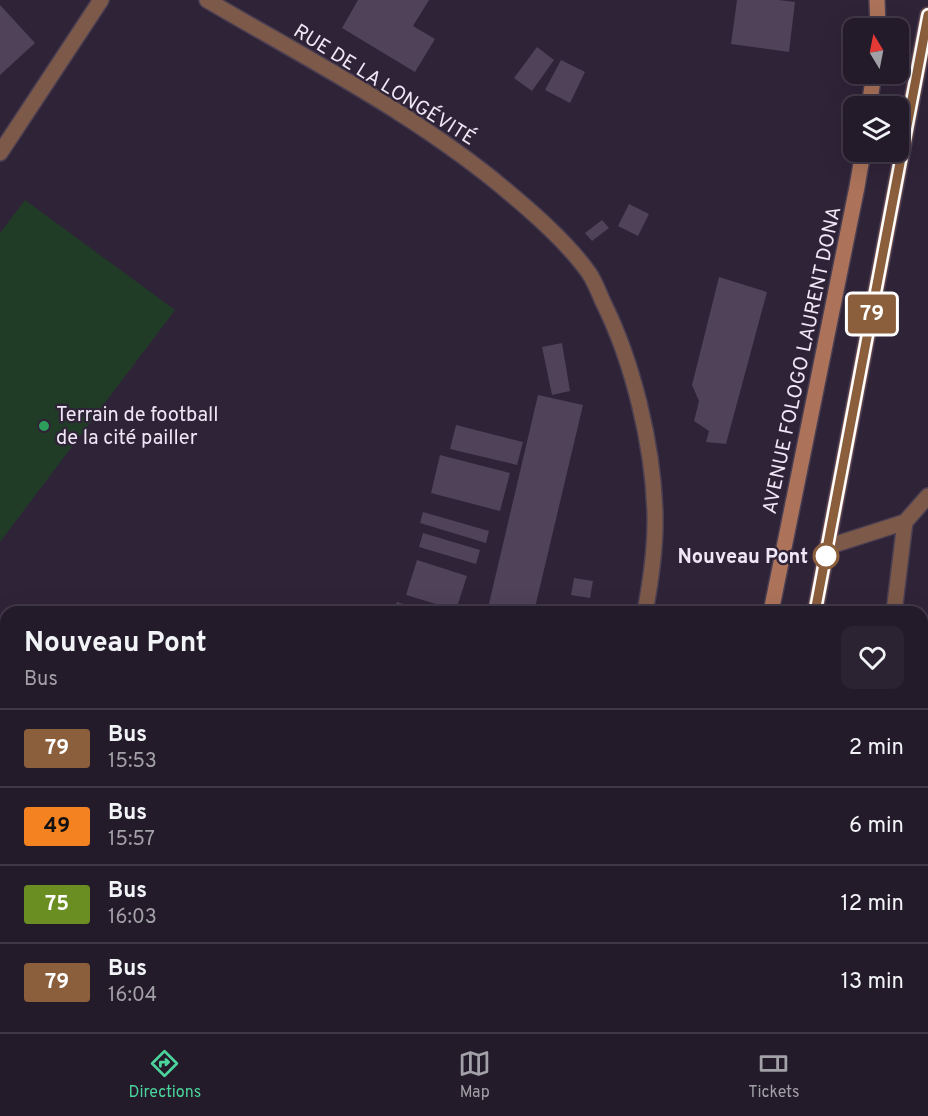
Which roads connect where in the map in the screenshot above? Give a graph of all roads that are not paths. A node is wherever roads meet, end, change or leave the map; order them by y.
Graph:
1 (101, 0) edge
2 (207, 0) edge
3 (877, 0) edge
4 (928, 15) edge
5 (878, 18) edge
6 (0, 153) edge
7 (860, 162) edge
8 (928, 496) edge
9 (905, 522) junction
10 (827, 547) junction
11 (646, 606) edge
12 (772, 606) edge
13 (816, 606) edge
14 (895, 606) edge

1 - 6 street
2 - 11 street, RUE DE LA LONGÉVITÉ
3 - 5 main road
4 - 10 main road
7 - 12 main road, AVENUE FOLOGO LAURENT DONA
8 - 9 street
9 - 10 street
9 - 14 street
10 - 13 main road

